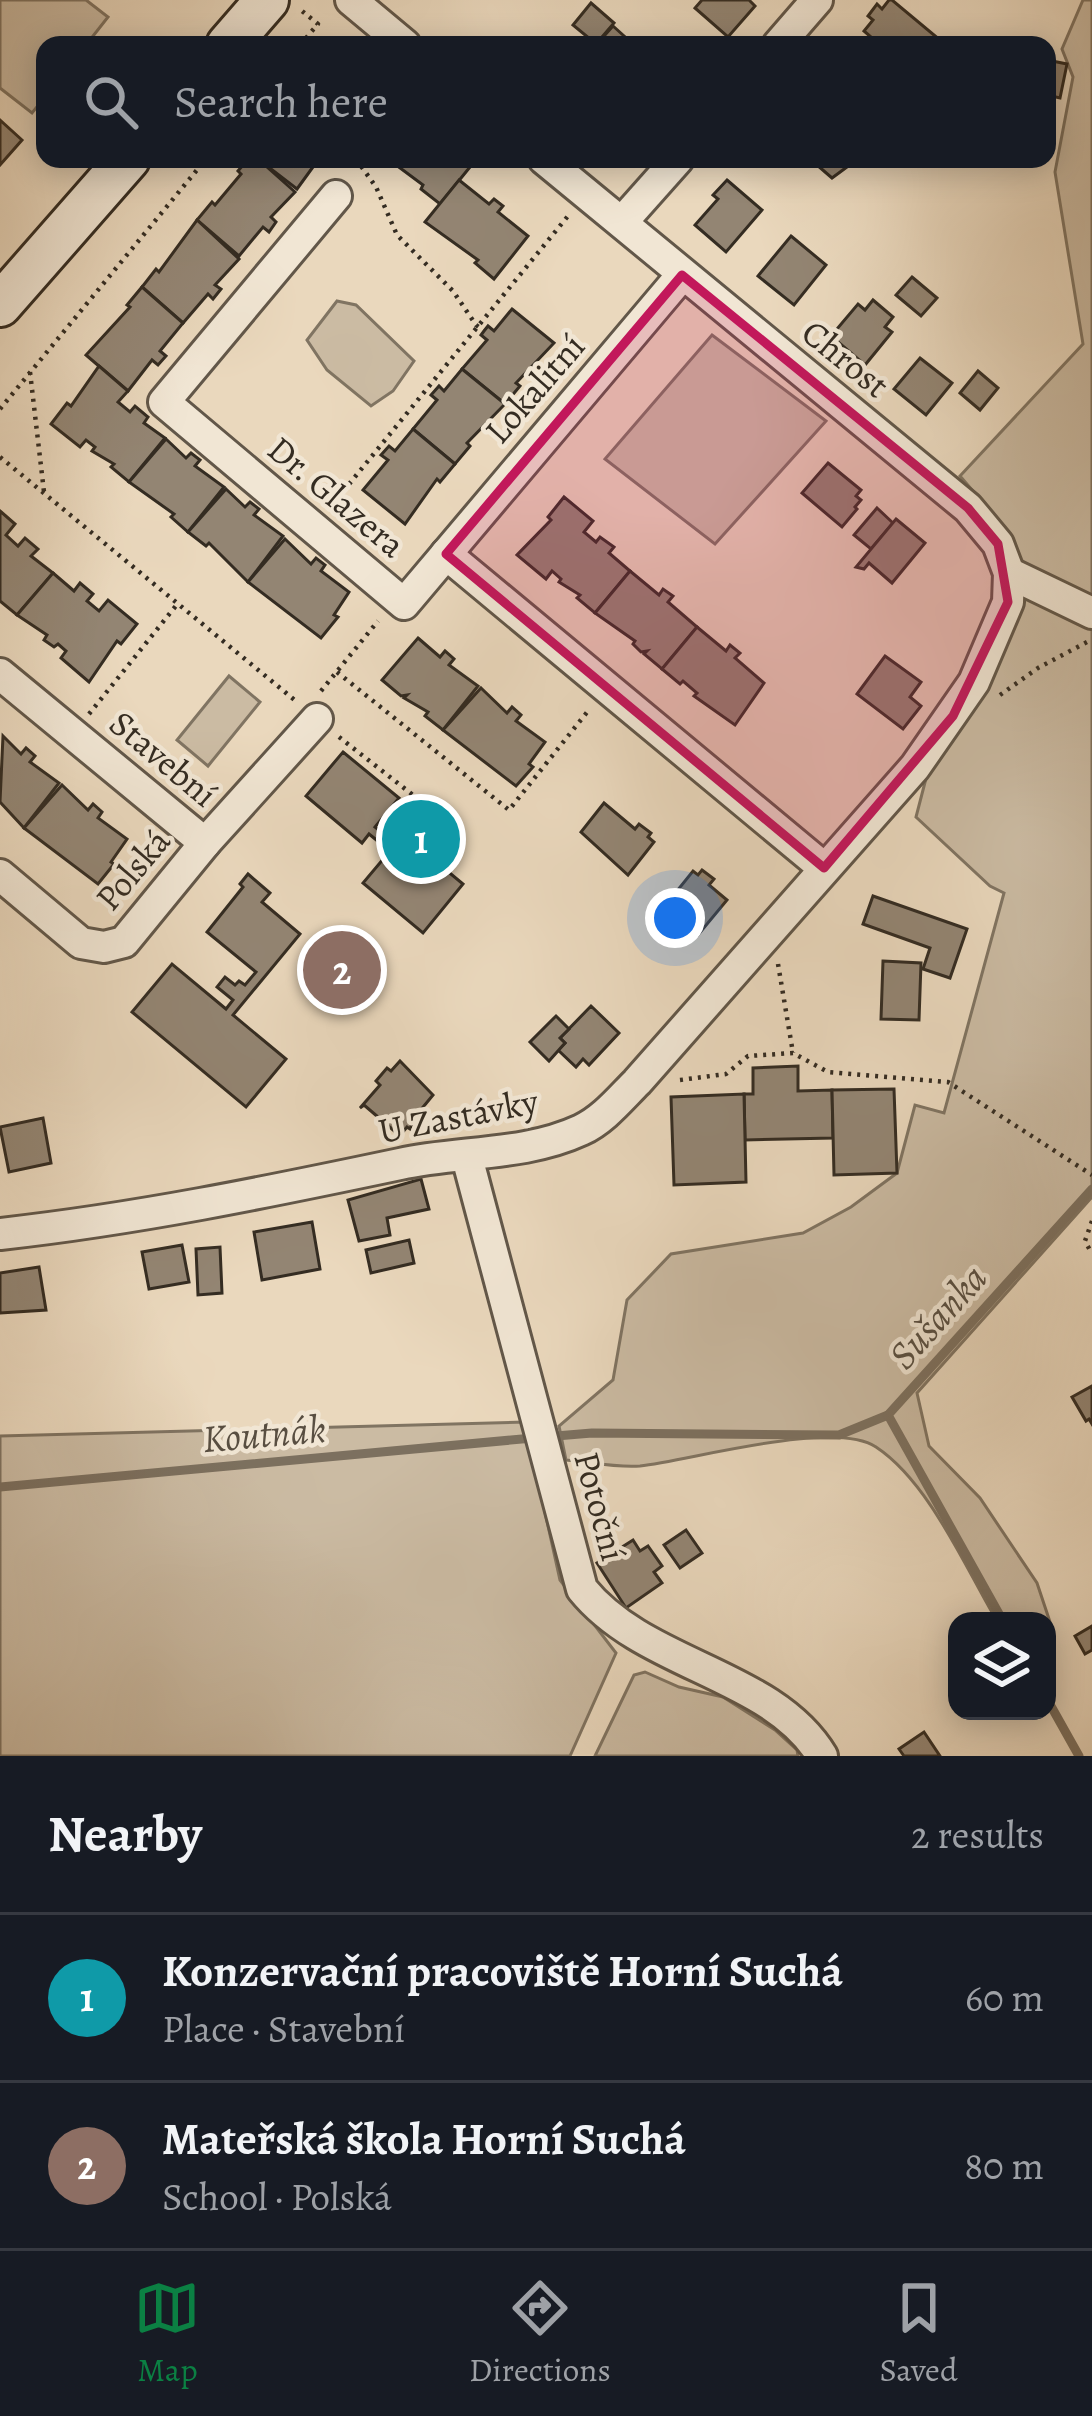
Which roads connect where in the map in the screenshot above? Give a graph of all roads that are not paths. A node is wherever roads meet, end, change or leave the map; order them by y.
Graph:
1 (267, 0) edge
2 (351, 0) edge
3 (817, 0) edge
4 (236, 36) edge
5 (394, 36) edge
6 (786, 36) edge
7 (120, 168) edge
8 (555, 168) edge
9 (670, 168) edge
10 (336, 196) dead end
11 (622, 222) junction
12 (682, 274) junction
13 (0, 305) edge
14 (446, 554) junction
15 (1009, 573) junction
16 (1092, 613) edge
17 (0, 674) edge
18 (312, 714) road end
19 (205, 843) junction
20 (824, 868) junction
21 (0, 875) edge
22 (467, 1156) junction
23 (0, 1234) edge
24 (822, 1756) edge

1 - 4 main road
2 - 5 street
3 - 6 street
7 - 13 main road
8 - 11 street, Chrost
9 - 11 street
10 - 14 street, Dr. Glazera
11 - 12 street, Chrost
12 - 14 street, Lokalitní
12 - 15 street, Chrost
14 - 20 street, Dr. Glazera
15 - 16 street
15 - 20 street, U Zastávky
17 - 19 street, Stavební
18 - 19 street, Stavební
19 - 21 street, Polská
20 - 22 street, U Zastávky
22 - 23 street, U Zastávky
22 - 24 street, Potoční

